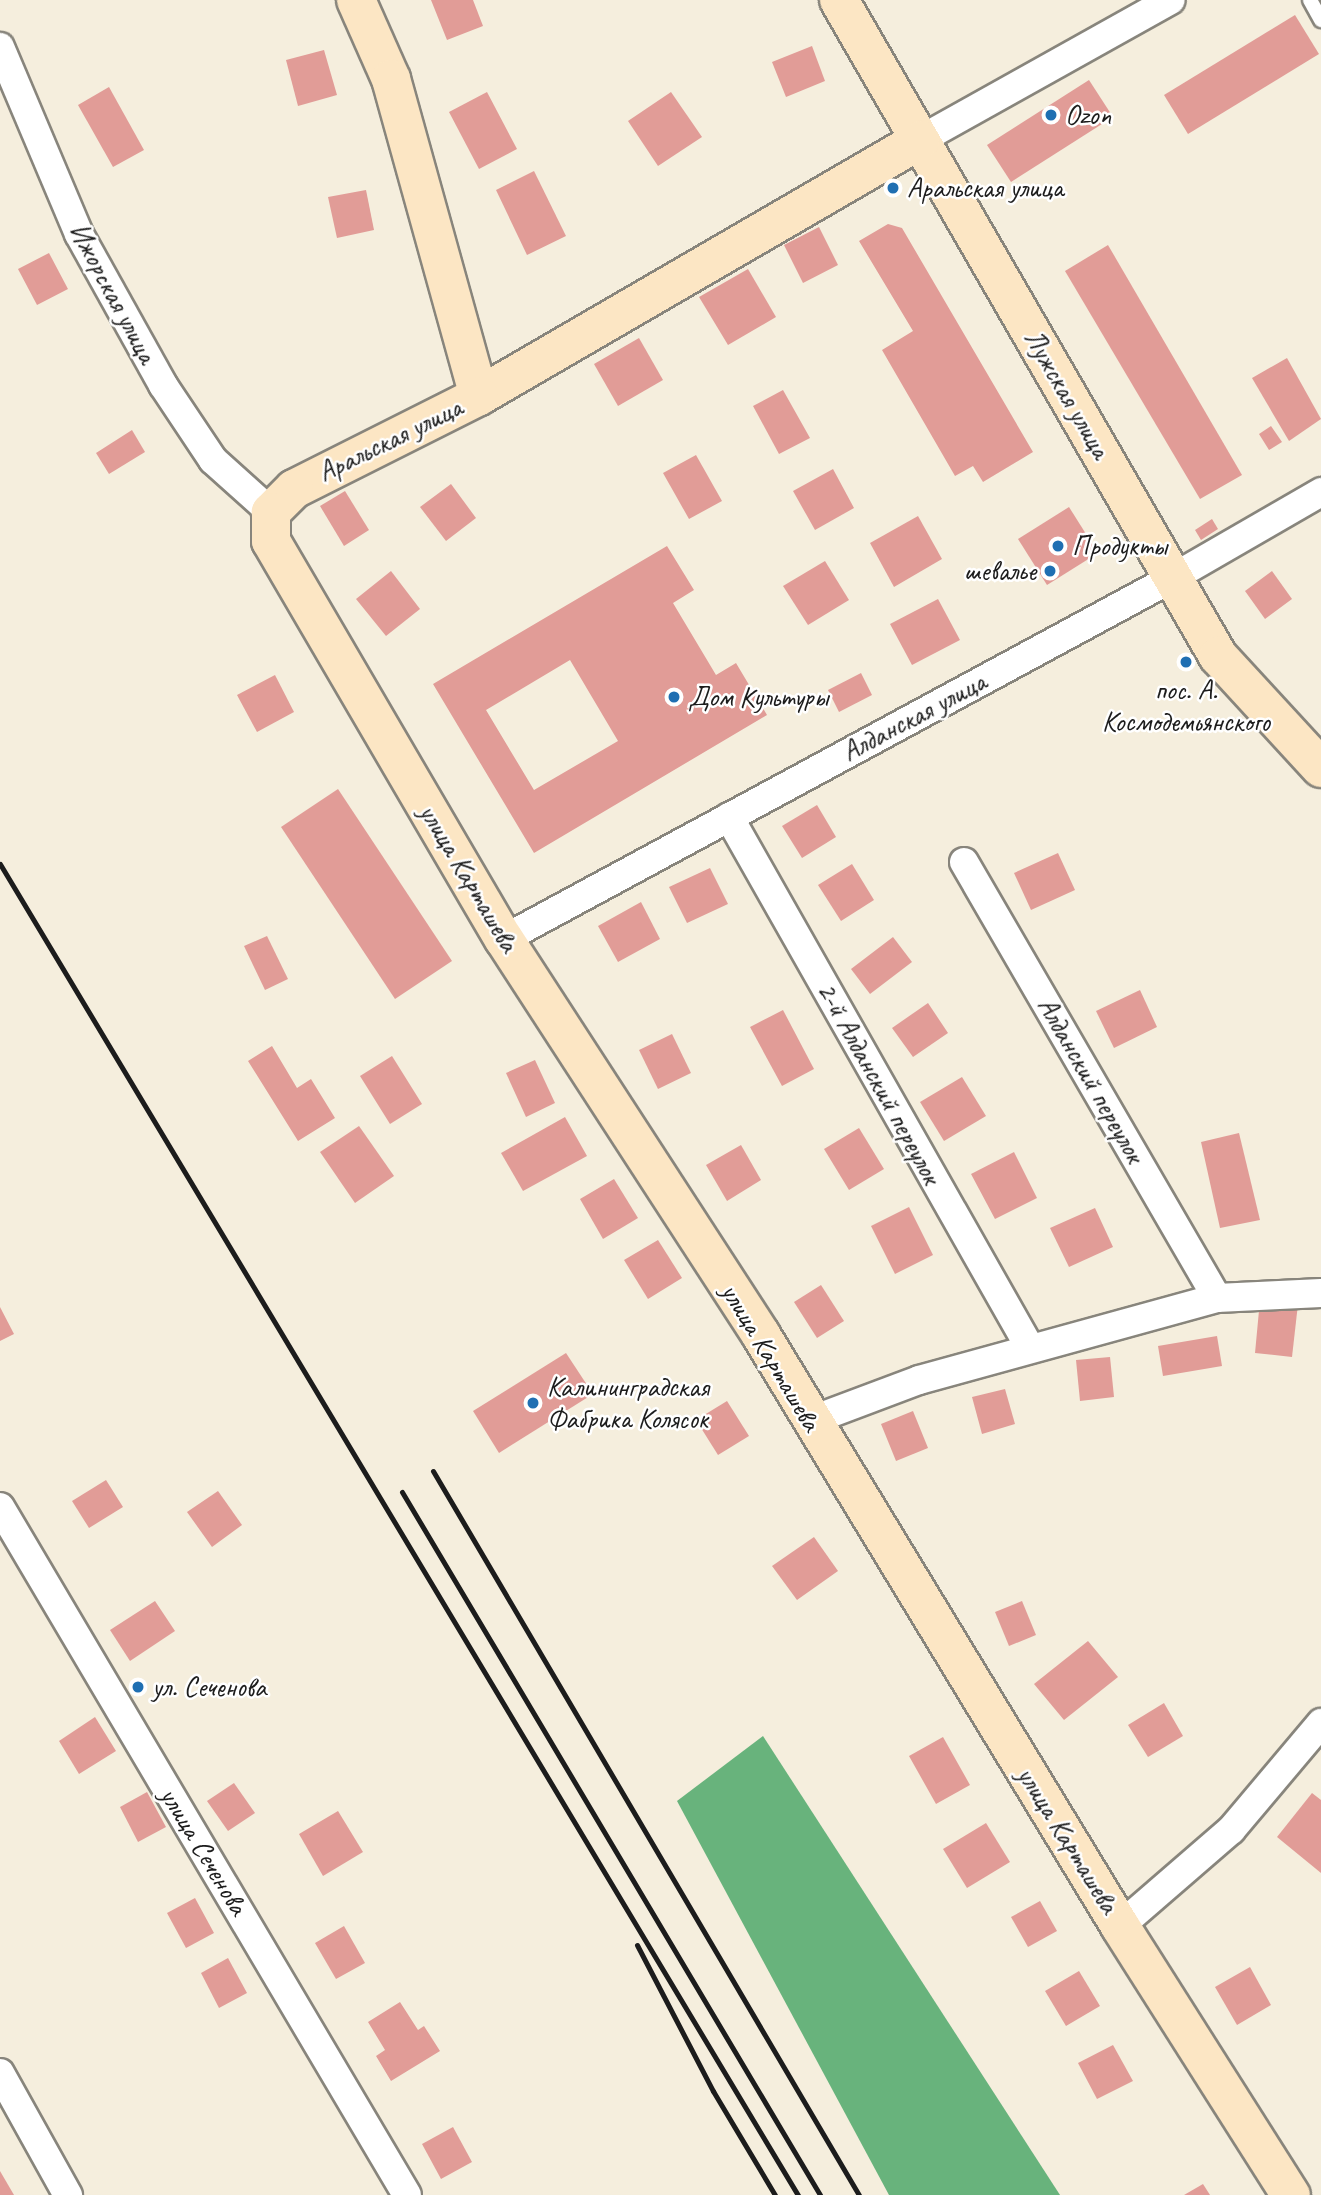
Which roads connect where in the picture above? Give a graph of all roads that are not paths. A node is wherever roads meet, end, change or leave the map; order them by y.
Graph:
1 (356, 0) edge
2 (839, 0) edge
3 (1170, 0) edge
4 (1310, 0) edge
5 (1321, 20) edge
6 (0, 47) edge
7 (920, 140) junction
8 (479, 396) junction
9 (1321, 492) edge
10 (271, 512) junction
11 (1174, 577) junction
12 (1321, 768) edge
13 (729, 817) junction
14 (964, 862) dead end
15 (504, 939) junction
16 (1321, 1293) edge
17 (1217, 1298) junction
18 (1030, 1348) junction
19 (810, 1421) junction
20 (0, 1507) edge
21 (1321, 1723) edge
22 (1120, 1926) junction
23 (0, 2073) edge
24 (68, 2195) edge
25 (407, 2195) edge
26 (1291, 2195) edge

1 - 8 main road
2 - 7 main road, Лужская улица
3 - 7 street, Аральская улица
4 - 5 lane
6 - 10 street, Ижорская улица
7 - 8 main road, Аральская улица
7 - 11 main road, Лужская улица
8 - 10 main road, Аральская улица
9 - 11 street, Алданская улица
10 - 15 main road, улица Карташева
11 - 12 main road, Лужская улица
11 - 13 street, Алданская улица
13 - 15 street, Алданская улица
13 - 18 street, 2-й Алданский переулок
14 - 17 street, Алданский переулок
15 - 19 main road, улица Карташева
16 - 17 street
17 - 18 street
18 - 19 street
19 - 22 main road, улица Карташева
20 - 25 street, улица Сеченова
21 - 22 street
22 - 26 main road, улица Карташева
23 - 24 street

